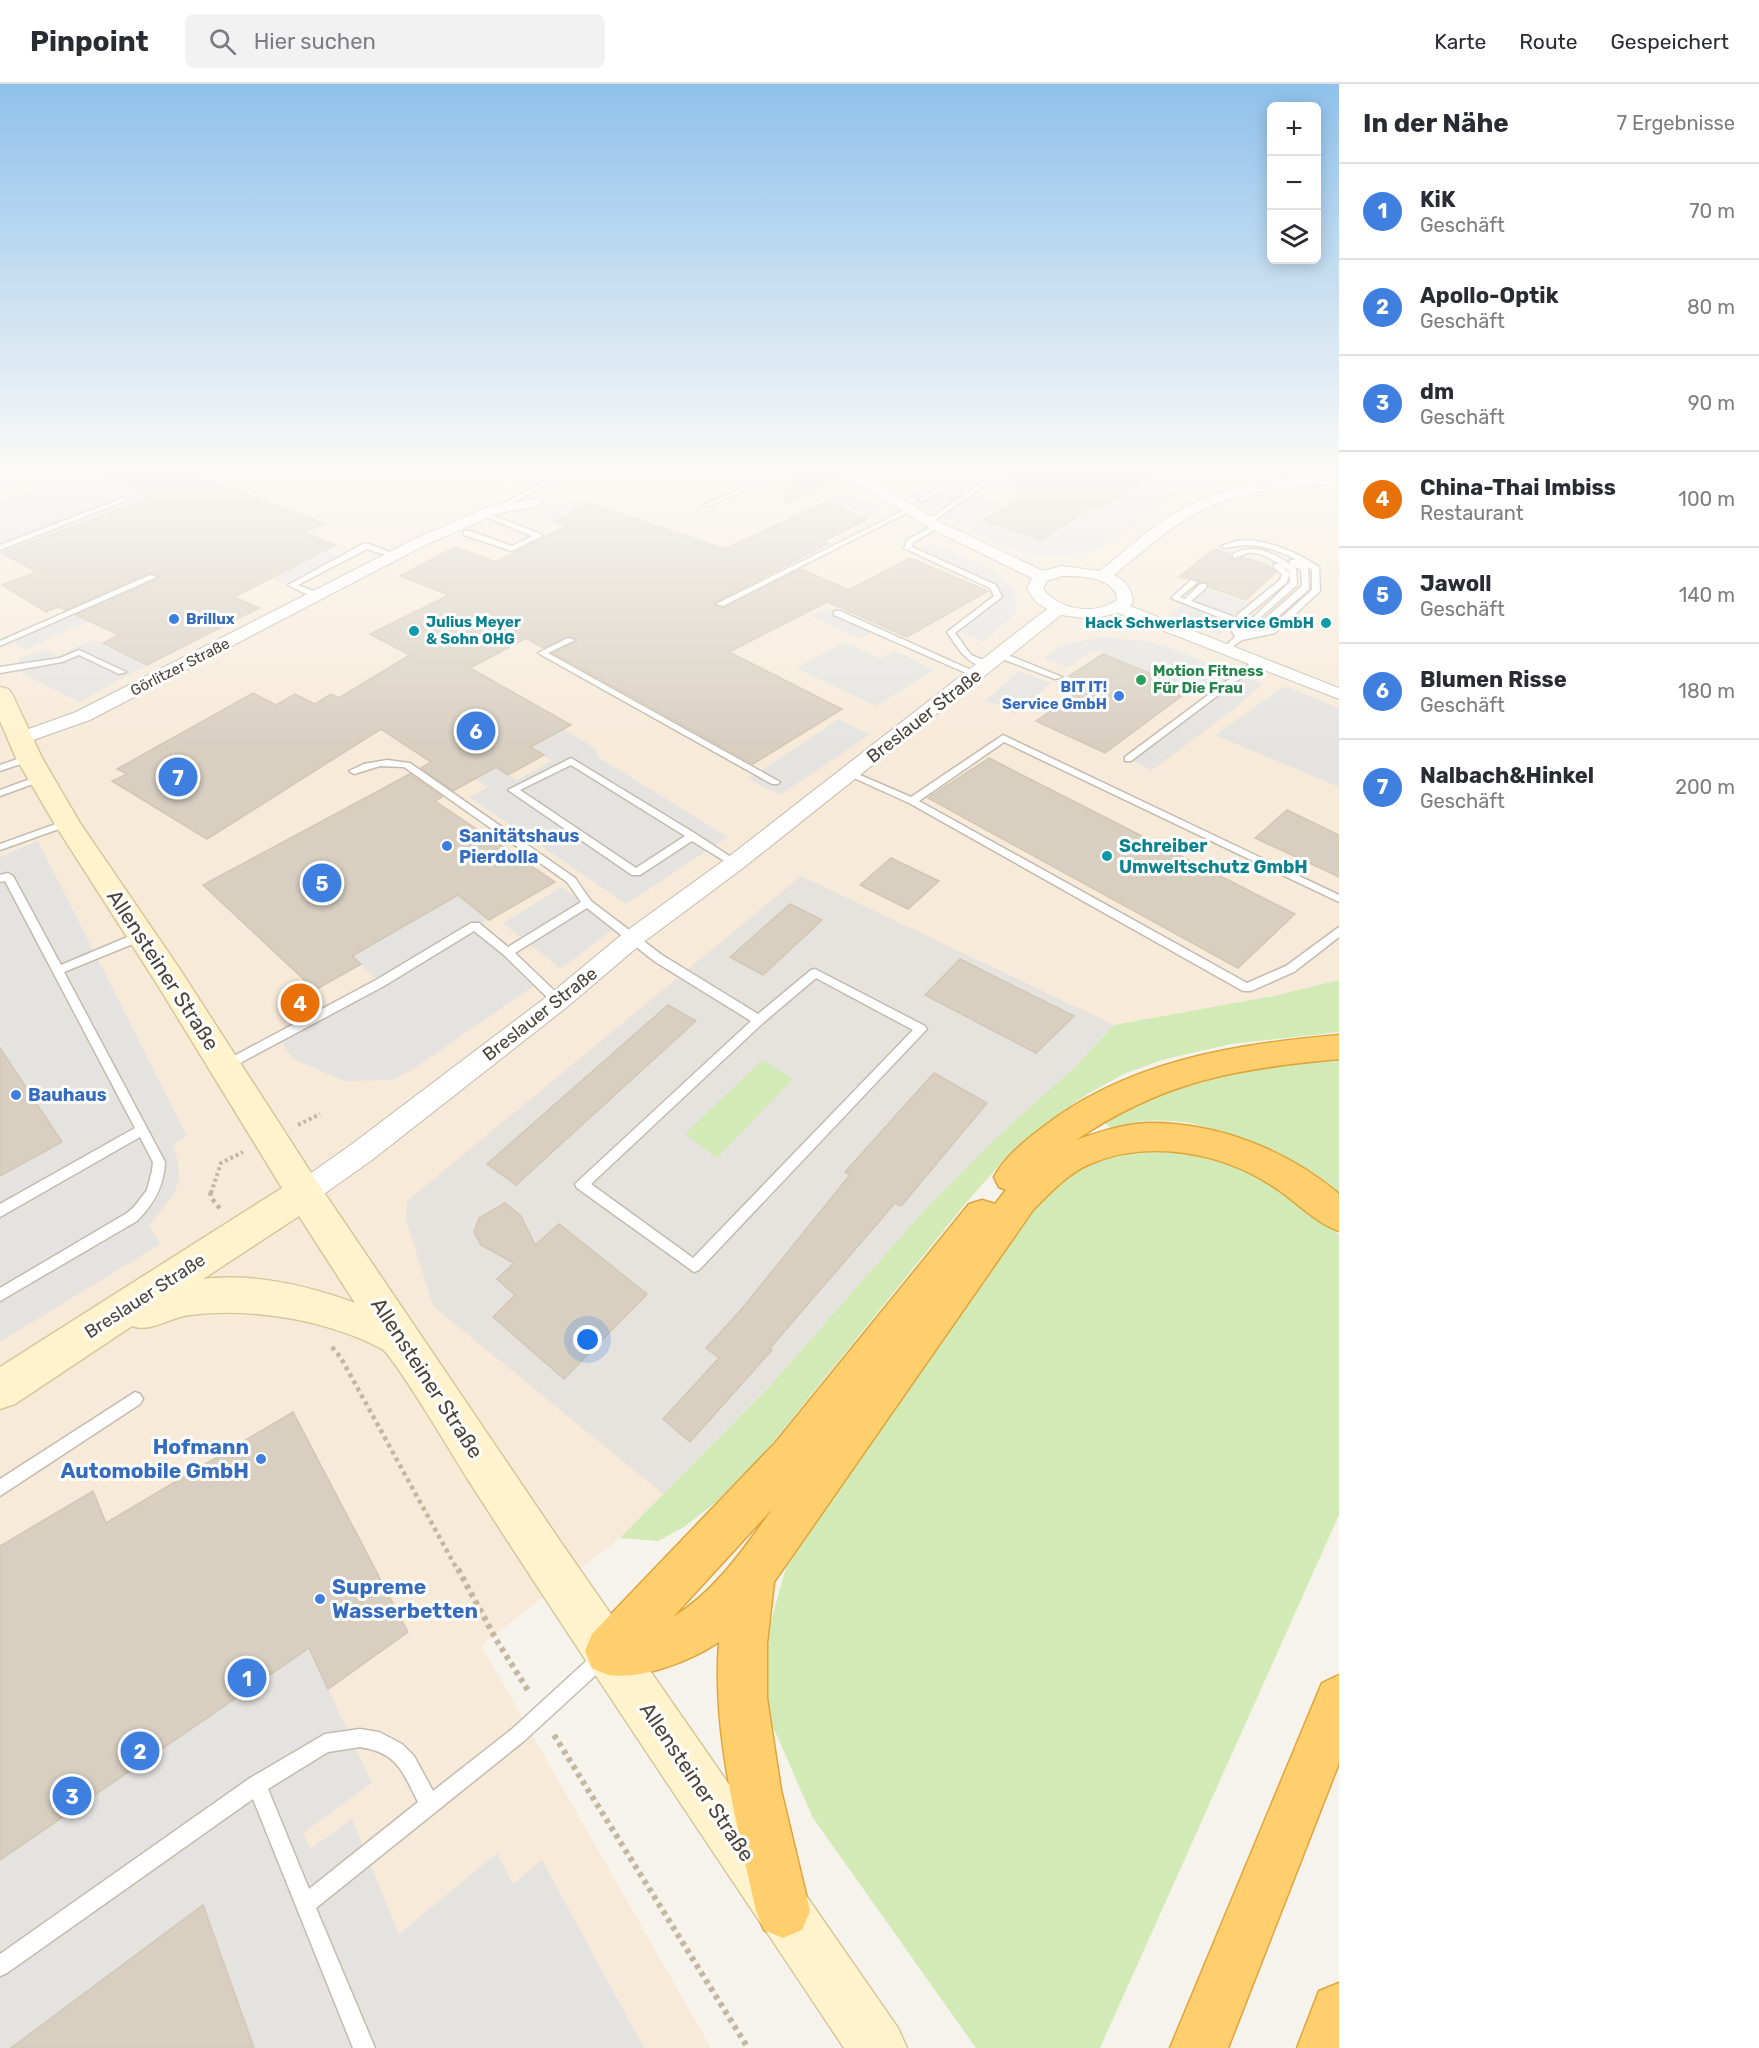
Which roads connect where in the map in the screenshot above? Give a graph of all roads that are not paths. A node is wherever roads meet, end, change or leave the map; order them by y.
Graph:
1 (334, 563) edge
2 (380, 563) edge
3 (803, 563) edge
4 (939, 563) edge
5 (1012, 563) edge
6 (1120, 563) edge
7 (1270, 563) dead end
8 (1282, 563) edge
9 (1307, 563) edge
10 (153, 577) dead end
11 (1042, 577) junction
12 (1102, 577) junction
13 (1185, 580) dead end
14 (1194, 582) dead end
15 (1203, 586) dead end
16 (317, 596) junction
17 (1175, 598) junction
18 (1187, 601) junction
19 (720, 604) dead end
20 (1059, 608) junction
21 (1119, 608) junction
22 (837, 613) dead end
23 (571, 640) dead end
24 (0, 644) edge
25 (1233, 644) junction
26 (1258, 662) junction
27 (988, 665) junction
28 (0, 669) edge
29 (122, 672) dead end
30 (1058, 677) dead end
31 (0, 694) edge
32 (1339, 694) edge
33 (30, 758) junction
34 (1128, 759) dead end
35 (0, 768) edge
36 (354, 771) dead end
37 (850, 774) junction
38 (776, 782) dead end
39 (0, 793) edge
40 (912, 801) junction
41 (67, 823) junction
42 (693, 836) junction
43 (0, 847) edge
44 (735, 863) junction
45 (0, 879) edge
46 (1339, 899) edge
47 (587, 903) junction
48 (1339, 931) edge
49 (141, 936) junction
50 (633, 938) junction
51 (508, 952) junction
52 (57, 971) junction
53 (558, 1001) junction
54 (759, 1020) junction
55 (1339, 1047) edge
56 (225, 1066) junction
57 (142, 1130) junction
58 (304, 1193) junction
59 (0, 1211) edge
60 (1339, 1216) edge
61 (0, 1295) edge
62 (101, 1326) junction
63 (400, 1338) junction
64 (0, 1390) edge
65 (135, 1399) dead end
66 (0, 1488) edge
67 (753, 1570) junction
68 (609, 1651) junction
69 (1339, 1700) edge
70 (257, 1785) junction
71 (430, 1805) junction
72 (305, 1904) junction
73 (783, 1911) junction
74 (0, 1966) edge
75 (1339, 2011) edge
76 (364, 2048) edge
77 (878, 2048) edge
78 (1199, 2048) edge
79 (1326, 2048) edge

1 - 16 lane
2 - 16 street, Görlitzer Straße
3 - 19 lane
4 - 27 lane
5 - 11 street
6 - 12 street
7 - 25 lane
8 - 25 lane
9 - 25 lane
10 - 24 lane
11 - 12 street
11 - 20 street
12 - 21 street
13 - 17 lane
14 - 17 lane
15 - 18 lane
16 - 33 street, Görlitzer Straße
17 - 18 lane
18 - 25 lane
20 - 21 street
20 - 27 street, Breslauer Straße
21 - 25 street
22 - 27 lane
23 - 38 lane
25 - 26 street
26 - 32 street
26 - 34 lane
27 - 30 lane
27 - 37 street, Breslauer Straße
28 - 29 lane
31 - 33 street, Allensteiner Straße
33 - 35 lane
33 - 39 lane
33 - 41 street, Allensteiner Straße
36 - 47 lane
37 - 40 lane
37 - 44 street, Breslauer Straße
40 - 46 lane
40 - 48 lane
41 - 43 lane
41 - 49 street, Allensteiner Straße
42 - 42 lane
42 - 44 lane
44 - 50 street, Breslauer Straße
45 - 52 lane
47 - 50 lane
47 - 51 lane
49 - 52 lane
49 - 56 street, Allensteiner Straße
50 - 53 street, Breslauer Straße
50 - 54 lane
51 - 53 lane
51 - 56 lane
52 - 57 lane
53 - 58 street, Breslauer Straße
54 - 54 lane
55 - 68 highway
56 - 58 street, Allensteiner Straße
57 - 59 lane
57 - 61 lane
58 - 62 street, Breslauer Straße
58 - 63 street, Allensteiner Straße
60 - 67 highway
62 - 63 street
62 - 64 street, Breslauer Straße
63 - 68 street, Allensteiner Straße
65 - 66 lane
67 - 68 highway
67 - 73 highway
68 - 71 lane
68 - 73 street, Allensteiner Straße
69 - 78 highway
70 - 71 lane
70 - 72 lane
70 - 74 lane
71 - 72 lane
72 - 76 lane
73 - 77 street, Allensteiner Straße
75 - 79 highway

